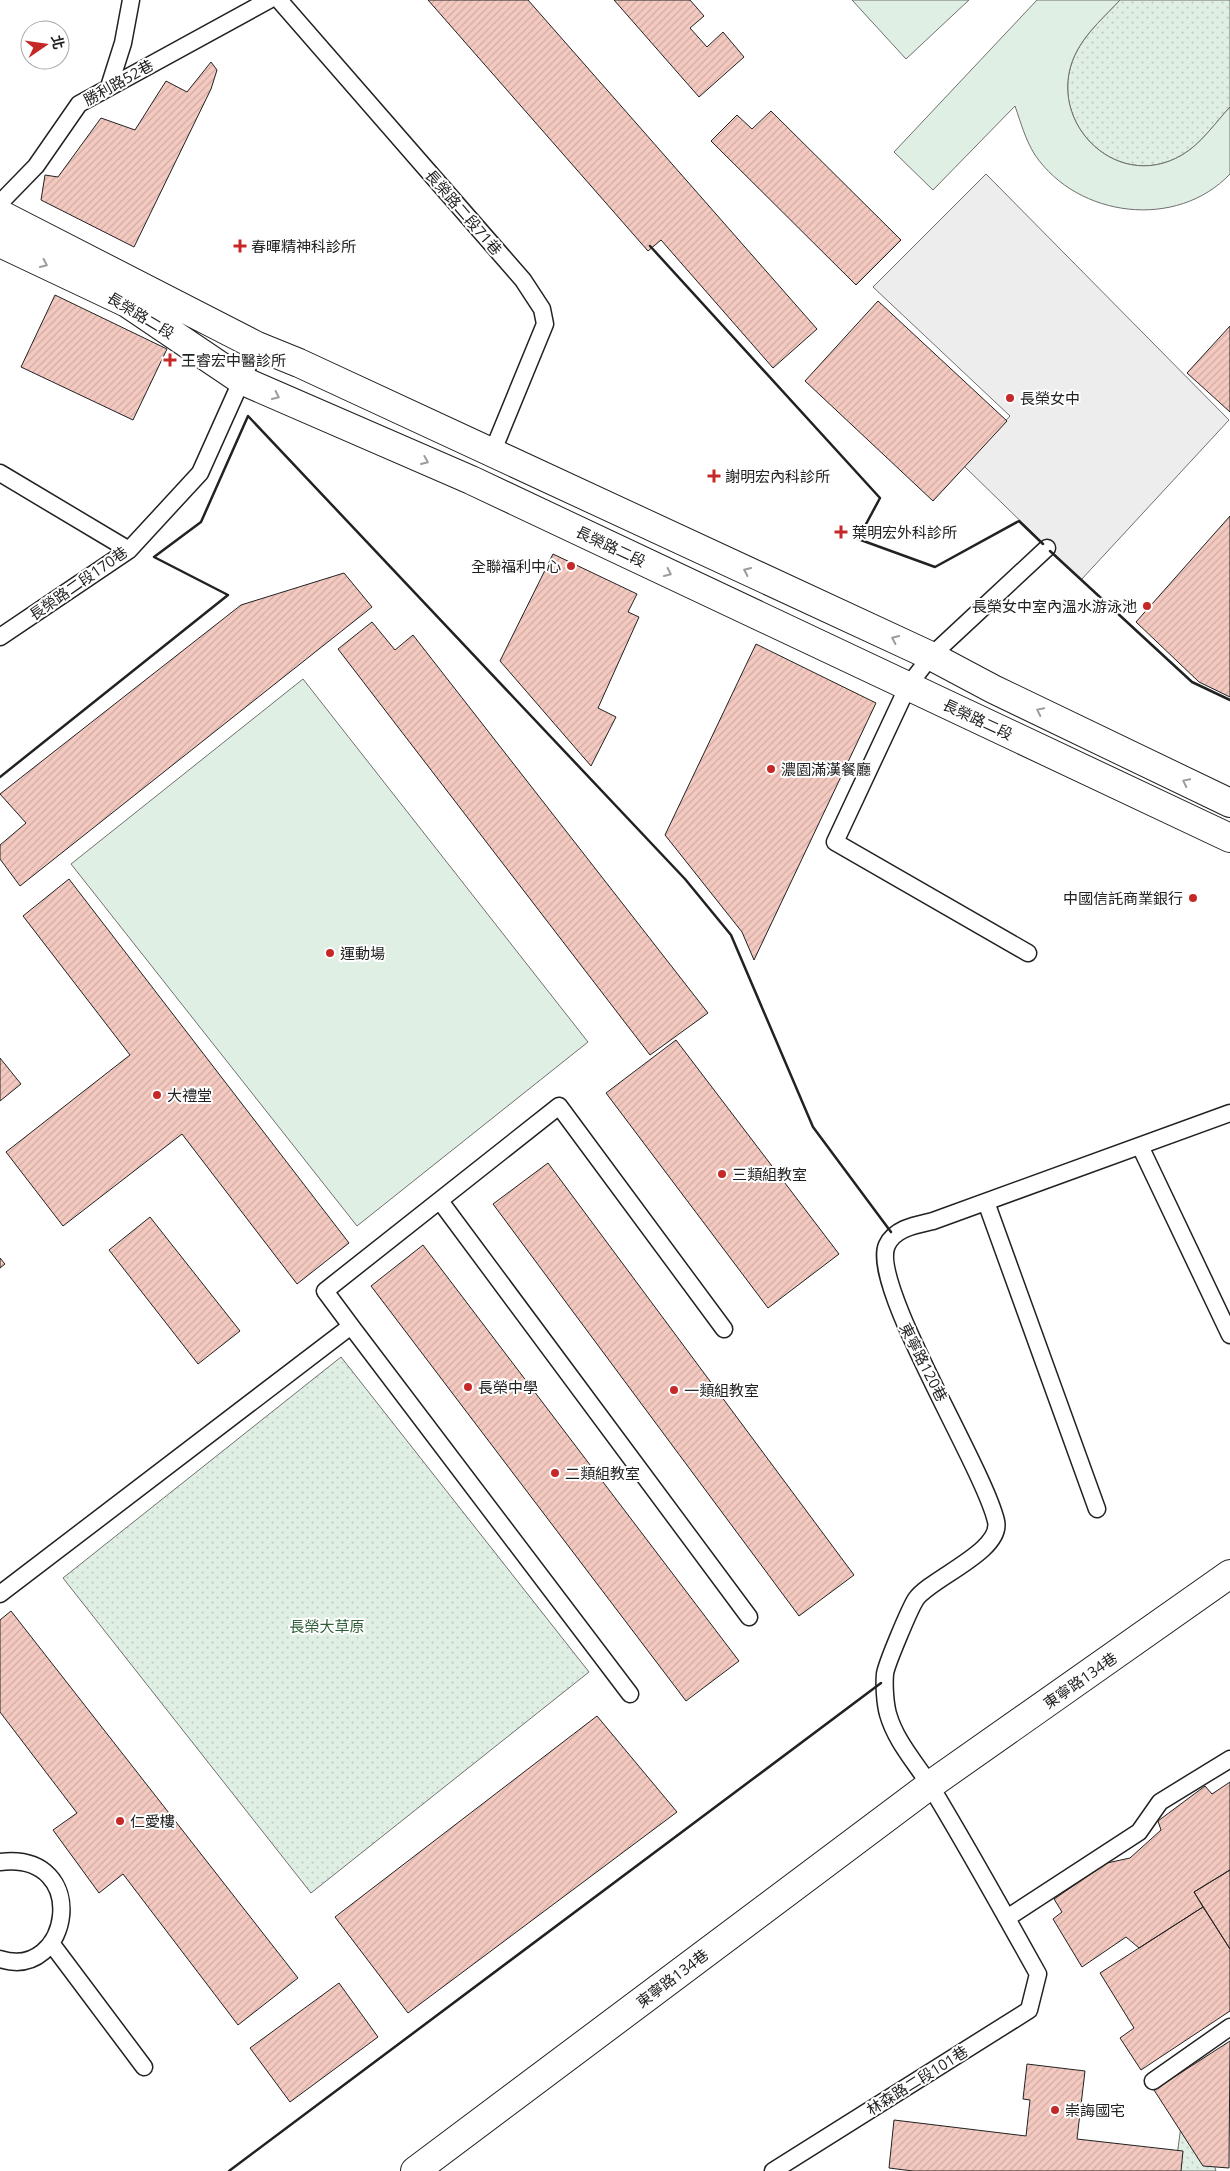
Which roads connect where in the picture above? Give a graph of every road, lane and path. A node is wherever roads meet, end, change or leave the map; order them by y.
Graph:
1 (131, 0) edge
2 (269, 0) edge
3 (279, 0) edge
4 (109, 87) junction
5 (0, 203) edge
6 (0, 214) edge
7 (0, 243) edge
8 (257, 346) junction
9 (241, 380) junction
10 (492, 453) junction
11 (0, 473) edge
12 (1047, 548) dead end
13 (129, 550) junction
14 (0, 637) edge
15 (931, 656) junction
16 (908, 686) junction
17 (1230, 804) edge
18 (1230, 838) edge
19 (1028, 953) dead end
20 (1230, 1113) edge
21 (1140, 1146) junction
22 (440, 1201) junction
23 (986, 1202) junction
24 (351, 1326) junction
25 (724, 1329) dead end
26 (1230, 1335) edge
27 (1097, 1509) dead end
28 (1230, 1574) edge
29 (0, 1594) edge
30 (749, 1617) dead end
31 (630, 1694) dead end
32 (1230, 1760) edge
33 (930, 1785) junction
34 (0, 1862) edge
35 (1007, 1918) junction
36 (51, 1943) junction
37 (0, 1959) edge
38 (1230, 2027) edge
39 (144, 2067) dead end
40 (1153, 2081) dead end
41 (415, 2171) edge
42 (773, 2171) edge

1 - 4 lane
2 - 4 lane, 勝利路52巷
3 - 10 lane, 長榮路二段71巷
4 - 5 lane, 勝利路52巷
6 - 8 street, 長榮路二段
7 -> 9 street, 長榮路二段
8 - 9 lane, 長榮路二段170巷
8 - 10 street, 長榮路二段
9 - 13 lane, 長榮路二段170巷
9 -> 16 street, 長榮路二段
15 -> 10 street, 長榮路二段
11 - 13 lane
12 - 15 lane
13 - 14 lane, 長榮路二段170巷
15 - 16 lane
17 -> 15 street, 長榮路二段
16 - 18 street, 長榮路二段
16 - 19 lane
20 - 21 lane, 東寧路120巷
21 - 23 lane, 東寧路120巷
21 - 26 lane
22 - 24 lane
22 - 25 lane
22 - 30 lane
23 - 27 lane
23 - 33 lane, 東寧路120巷
24 - 29 lane
24 - 31 lane
28 - 33 street, 東寧路134巷
32 - 35 lane
33 - 35 lane
33 - 41 street, 東寧路134巷
34 - 36 lane
35 - 42 lane, 林森路二段101巷
36 - 37 lane
36 - 39 lane
38 - 40 lane

